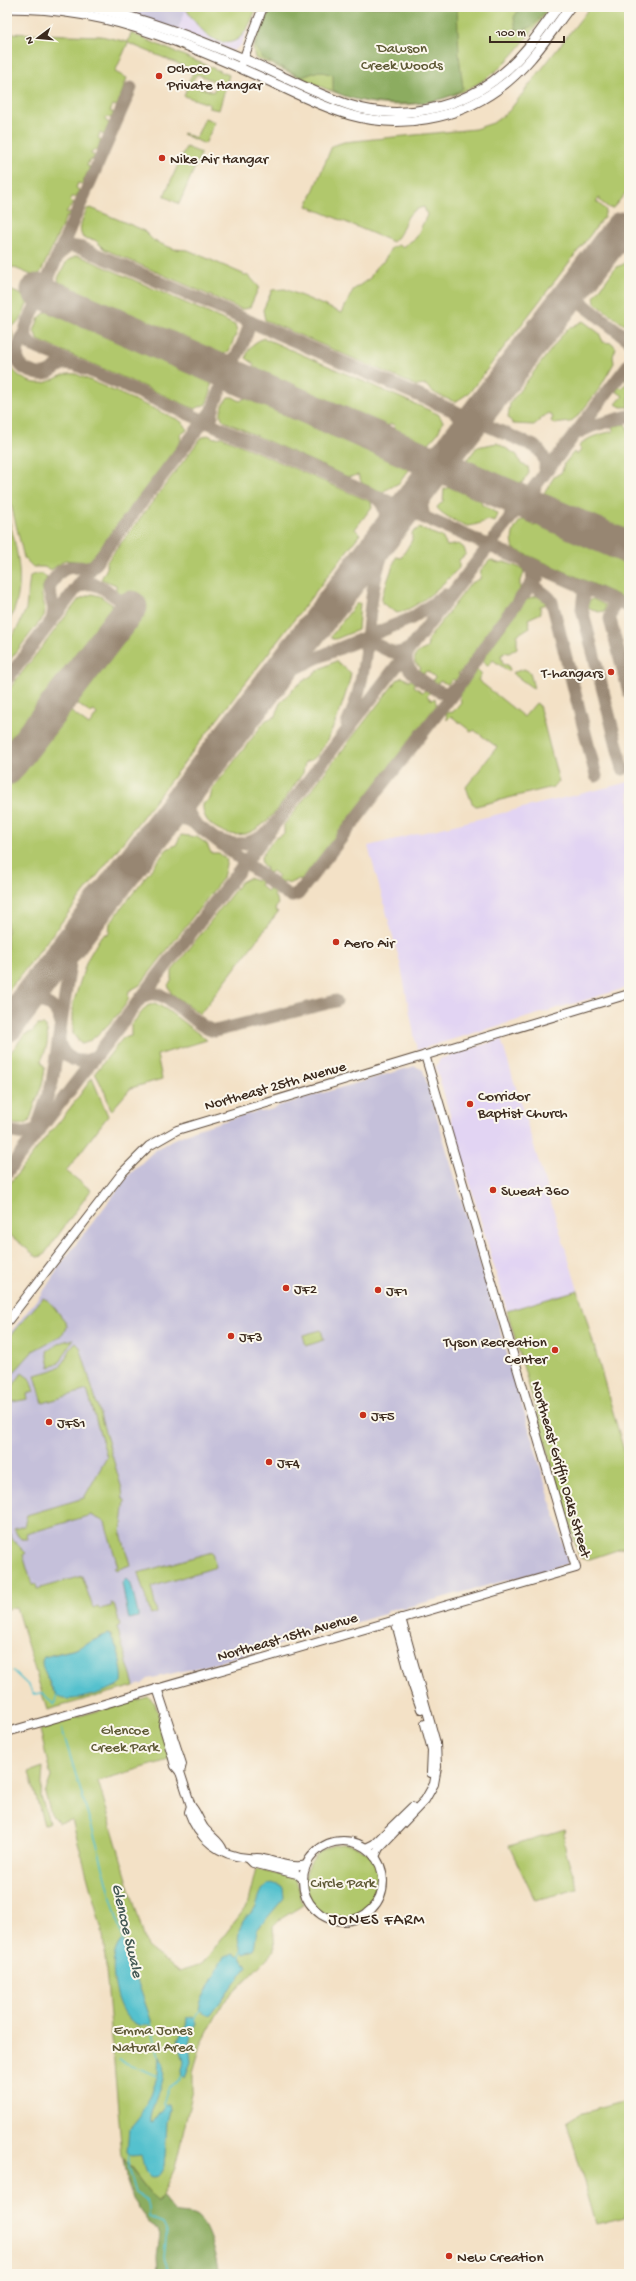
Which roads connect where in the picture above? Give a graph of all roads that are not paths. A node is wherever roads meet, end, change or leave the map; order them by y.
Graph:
1 (90, 7) edge
2 (263, 7) edge
3 (558, 7) edge
4 (570, 7) edge
5 (7, 8) edge
6 (241, 63) junction
7 (629, 994) edge
8 (425, 1055) junction
9 (7, 1322) edge
10 (576, 1568) joint
11 (398, 1619) junction
12 (157, 1688) junction
13 (7, 1732) edge
14 (366, 1848) junction
15 (375, 1857) junction
16 (249, 1859) junction
17 (306, 1865) junction
18 (303, 1878) junction

1 - 6 main road
2 - 6 street
3 - 6 main road
4 - 6 main road
5 - 6 main road
7 - 8 street, Northeast 25th Avenue
8 - 9 street, Northeast 25th Avenue
8 - 10 street, Northeast Griffin Oaks Street
10 - 11 street, Northeast 15th Avenue
11 - 12 street, Northeast 15th Avenue
11 - 14 street
11 - 15 street
12 - 13 street, Northeast 15th Avenue
12 - 16 street
14 - 15 street
14 - 17 street
15 - 18 street
16 - 17 street
16 - 18 street
17 - 18 street

